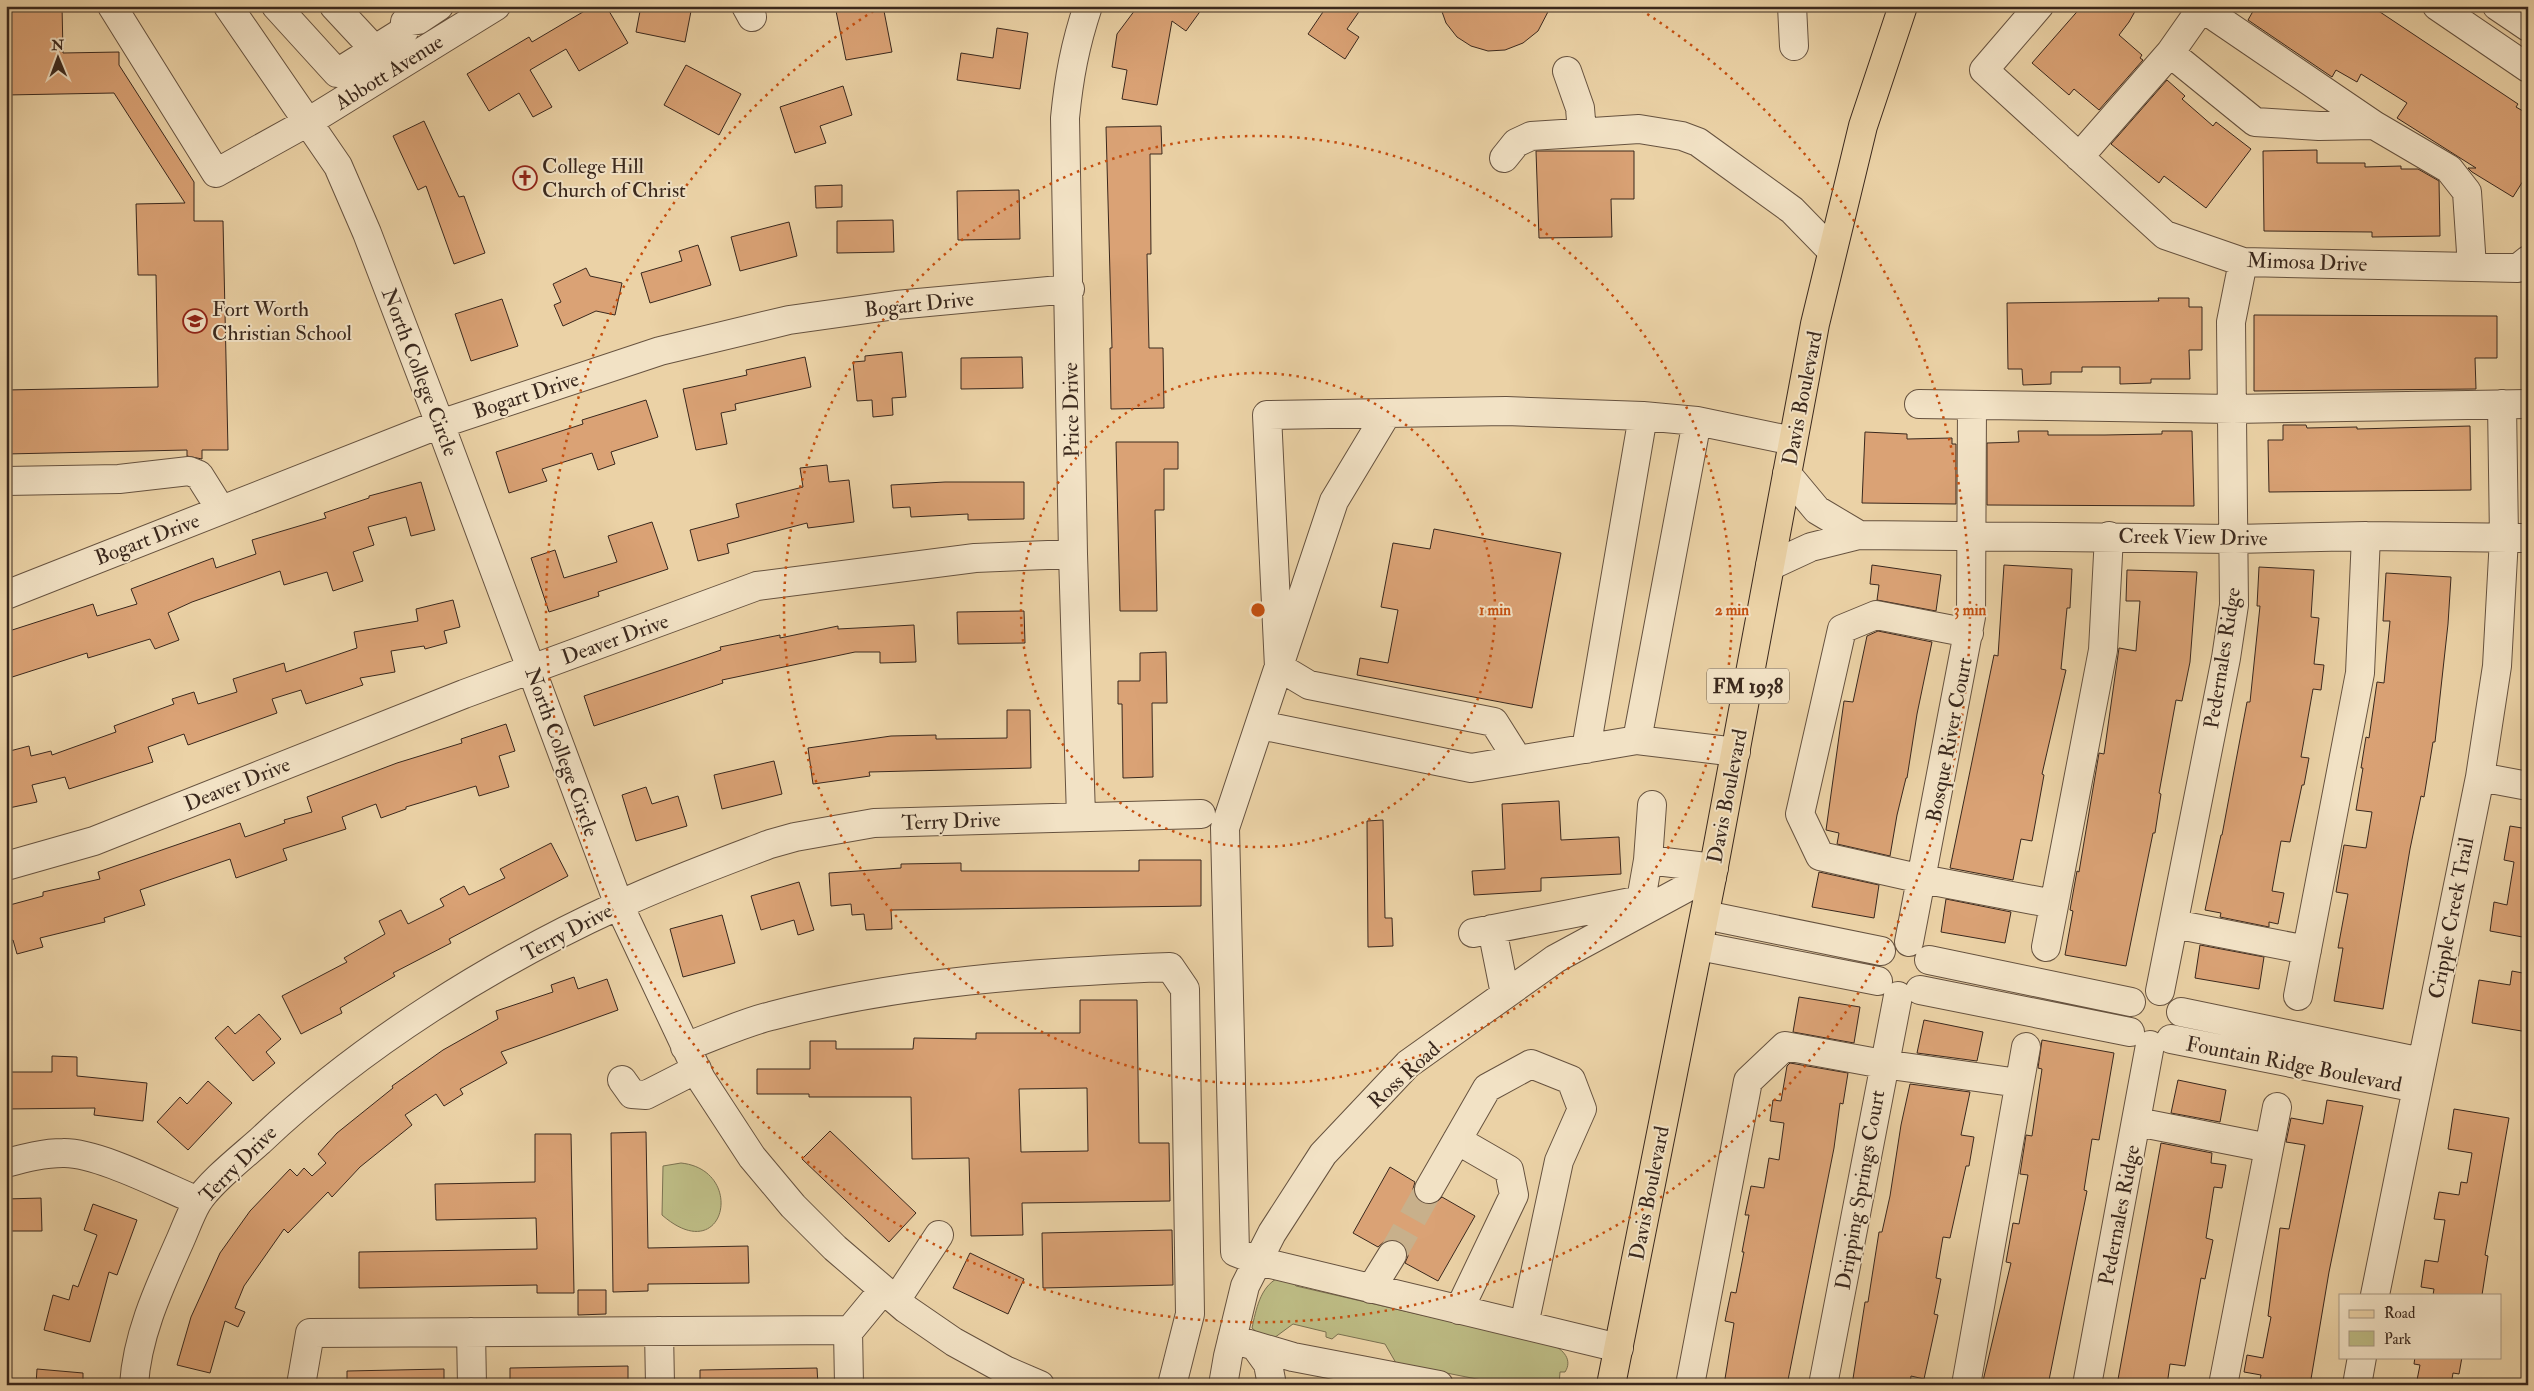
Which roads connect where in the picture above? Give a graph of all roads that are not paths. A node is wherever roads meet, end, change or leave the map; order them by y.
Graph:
1 (112, 6) edge
2 (228, 6) edge
3 (276, 6) edge
4 (334, 6) edge
5 (439, 6) edge
6 (496, 6) edge
7 (1088, 6) edge
8 (1792, 6) edge
9 (1903, 6) edge
10 (2039, 6) edge
11 (2437, 6) edge
12 (2497, 6) edge
13 (2203, 7) edge
14 (398, 14) edge
15 (457, 16) edge
16 (2528, 27) edge
17 (1794, 46) dead end
18 (375, 50) junction
19 (2170, 53) junction
20 (2528, 68) edge
21 (1566, 71) dead end
22 (308, 122) junction
23 (2374, 125) junction
24 (1582, 132) junction
25 (2079, 157) junction
26 (1504, 158) dead end
27 (1832, 251) junction
28 (2243, 262) junction
29 (2523, 264) edge
30 (2472, 267) junction
31 (1070, 289) junction
32 (1919, 404) dead end
33 (1972, 404) junction
34 (2515, 404) edge
35 (2233, 409) junction
36 (1386, 413) junction
37 (1643, 416) junction
38 (1697, 422) junction
39 (440, 424) junction
40 (1794, 442) junction
41 (1787, 474) junction
42 (6, 481) edge
43 (221, 510) junction
44 (1859, 535) junction
45 (1971, 536) junction
46 (2109, 536) junction
47 (2366, 536) junction
48 (2516, 538) edge
49 (2235, 539) junction
50 (1073, 554) junction
51 (1770, 566) junction
52 (6, 595) edge
53 (1969, 633) junction
54 (1279, 666) junction
55 (531, 669) junction
56 (1260, 725) junction
57 (1636, 740) junction
58 (1586, 749) junction
59 (1736, 752) junction
60 (1518, 760) junction
61 (2480, 778) junction
62 (2528, 786) edge
63 (1652, 805) dead end
64 (1201, 814) dead end
65 (1081, 817) junction
66 (1648, 860) junction
67 (6, 866) edge
68 (1713, 873) junction
69 (1922, 879) junction
70 (2054, 904) junction
71 (619, 905) junction
72 (1705, 915) junction
73 (1596, 922) junction
74 (2174, 924) junction
75 (1909, 942) junction
76 (1699, 946) junction
77 (2046, 946) dead end
78 (2307, 950) junction
79 (1881, 951) junction
80 (1929, 960) junction
81 (1898, 989) junction
82 (2160, 991) junction
83 (1505, 994) junction
84 (2298, 996) dead end
85 (2131, 1002) junction
86 (2181, 1012) junction
87 (2150, 1039) junction
88 (2026, 1047) dead end
89 (691, 1058) junction
90 (2422, 1062) junction
91 (1883, 1064) junction
92 (622, 1080) dead end
93 (2019, 1083) junction
94 (2417, 1088) junction
95 (2277, 1107) dead end
96 (2136, 1122) junction
97 (1457, 1140) junction
98 (2269, 1148) junction
99 (6, 1163) edge
100 (1429, 1189) tunnel mouth
101 (198, 1201) junction
102 (939, 1235) dead end
103 (1392, 1255) tunnel mouth
104 (1258, 1261) junction
105 (1371, 1288) junction
106 (2375, 1294) edge
107 (889, 1295) junction
108 (1459, 1310) junction
109 (1524, 1325) junction
110 (848, 1330) junction
111 (659, 1331) junction
112 (472, 1332) junction
113 (1243, 1342) junction
114 (1618, 1348) junction
115 (1287, 1355) junction
116 (2362, 1358) edge
117 (134, 1385) edge
118 (301, 1385) edge
119 (472, 1385) edge
120 (660, 1385) edge
121 (848, 1385) edge
122 (1040, 1385) edge
123 (1172, 1385) edge
124 (1223, 1385) edge
125 (1272, 1385) edge
126 (1289, 1385) edge
127 (1439, 1385) edge
128 (1611, 1385) edge
129 (1690, 1385) edge
130 (1823, 1385) edge
131 (1966, 1385) edge
132 (2087, 1385) edge
133 (2223, 1385) edge
134 (2357, 1385) edge

1 - 22 street, Abbott Avenue
2 - 22 street, North College Circle
3 - 18 street
4 - 18 street
5 - 14 street
6 - 15 street, Abbott Avenue
7 - 31 street, Price Drive
8 - 17 street
9 - 27 main road, Davis Boulevard / FM 1938
10 - 25 street, Mimosa Drive
11 - 20 street
12 - 16 street
13 - 19 street
13 - 23 street
14 - 18 street
15 - 22 street, Abbott Avenue
19 - 23 street
19 - 25 street
21 - 24 street
22 - 39 street, North College Circle
23 - 30 street
24 - 26 street
24 - 27 street
25 - 28 street, Mimosa Drive
27 - 40 main road, Davis Boulevard / FM 1938
28 - 30 street, Mimosa Drive
28 - 35 street, Pedernales Ridge
29 - 30 street, Mimosa Drive
31 - 39 street, Bogart Drive
31 - 50 street, Price Drive
32 - 33 street
33 - 35 street
33 - 45 street, Bosque River Court
34 - 35 street
34 - 48 street, Cripple Creek Trail
35 - 49 street, Pedernales Ridge
36 - 37 street
36 - 54 street
36 - 54 street
37 - 38 street
37 - 58 street
38 - 40 street
38 - 57 street
39 - 43 street, Bogart Drive
39 - 55 street, North College Circle
40 - 41 main road, Davis Boulevard / FM 1938
41 - 44 street
41 - 51 main road, Davis Boulevard / FM 1938
42 - 43 street
43 - 52 street, Bogart Drive
44 - 45 street, Creek View Drive
44 - 51 street, Creek View Drive
45 - 46 street, Creek View Drive
45 - 53 street, Bosque River Court
46 - 49 street, Creek View Drive
46 - 70 street
47 - 48 street, Creek View Drive
47 - 49 street, Creek View Drive
47 - 78 street
48 - 61 street, Cripple Creek Trail
49 - 74 street, Pedernales Ridge
50 - 55 street, Deaver Drive
50 - 65 street, Price Drive
51 - 59 main road, Davis Boulevard / FM 1938
53 - 69 street, Bosque River Court
53 - 69 street
54 - 56 street
54 - 60 street
55 - 67 street, Deaver Drive
55 - 71 street, North College Circle
56 - 60 street
56 - 104 street
57 - 58 street
57 - 59 street
58 - 60 street
59 - 68 main road, Davis Boulevard / FM 1938
61 - 62 street
61 - 90 street, Cripple Creek Trail
63 - 66 street
64 - 65 street, Terry Drive
65 - 71 street, Terry Drive
66 - 68 street
66 - 73 street
68 - 72 main road, Davis Boulevard / FM 1938
68 - 73 street, Ross Road
69 - 70 street
69 - 75 street, Bosque River Court
70 - 77 street
71 - 89 street, North College Circle
71 - 101 street, Terry Drive
72 - 76 main road, Davis Boulevard / FM 1938
72 - 79 street
73 - 83 street, Ross Road
73 - 83 street
74 - 78 street
74 - 82 street, Pedernales Ridge
75 - 79 street
75 - 80 street
76 - 81 street, Fountain Ridge Boulevard
76 - 114 main road, Davis Boulevard / FM 1938
78 - 84 street
79 - 81 street
80 - 81 street
80 - 85 street
81 - 87 street, Fountain Ridge Boulevard
81 - 91 street, Dripping Springs Court
82 - 85 street
82 - 86 street, Fountain Ridge Boulevard
83 - 104 street, Ross Road
85 - 87 street
86 - 87 street, Fountain Ridge Boulevard
86 - 90 street, Fountain Ridge Boulevard
87 - 94 street, Fountain Ridge Boulevard
87 - 96 street, Pedernales Ridge
88 - 93 street
89 - 92 street
89 - 107 street, North College Circle
89 - 123 street
90 - 94 street, Cripple Creek Trail
91 - 93 street
91 - 129 street
91 - 130 street, Dripping Springs Court
93 - 131 street
94 - 106 street, Cripple Creek Trail
95 - 98 street
96 - 98 street
96 - 132 street, Pedernales Ridge
97 - 100 street
97 - 108 street
97 - 109 street
98 - 133 street
99 - 101 street
101 - 117 street, Terry Drive
102 - 107 street
103 - 105 street
104 - 105 street
104 - 113 street, Ross Road
105 - 108 street
107 - 110 street
107 - 122 street, North College Circle
108 - 109 street
109 - 114 street
110 - 111 street
110 - 121 street
111 - 112 street
111 - 120 street
112 - 118 street
112 - 119 street
113 - 115 street
113 - 124 street, Ross Road
113 - 125 street
114 - 128 main road, Davis Boulevard / FM 1938
115 - 126 street
115 - 127 street
116 - 134 street

